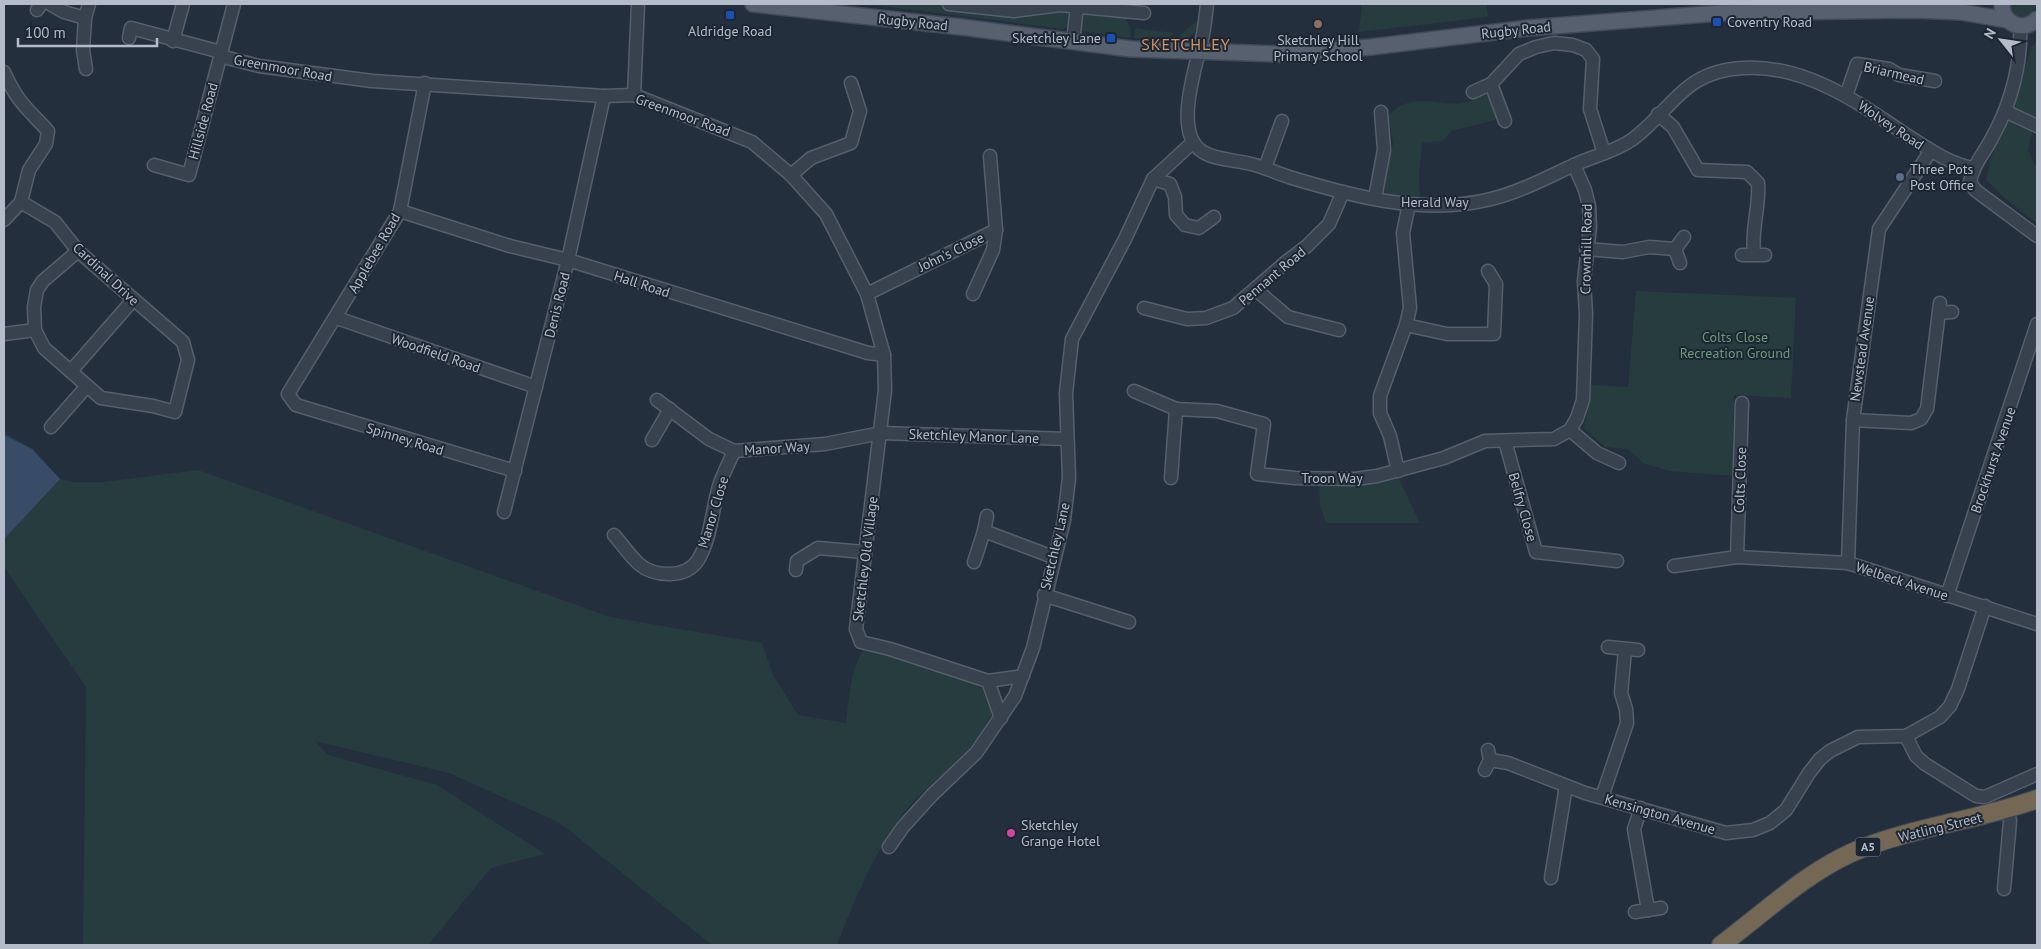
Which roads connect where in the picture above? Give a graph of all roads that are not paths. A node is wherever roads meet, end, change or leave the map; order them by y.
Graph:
1 (50, 4) edge
2 (89, 4) edge
3 (183, 4) edge
4 (234, 4) edge
5 (638, 4) edge
6 (753, 4) edge
7 (949, 4) edge
8 (1207, 4) edge
9 (1984, 4) edge
10 (2002, 4) edge
11 (1077, 6) junction
12 (1862, 7) edge
13 (1961, 12) junction
14 (1138, 17) dead end
15 (85, 18) junction
16 (2037, 20) edge
17 (2013, 23) junction
18 (129, 38) dead end
19 (173, 41) junction
20 (1073, 42) junction
21 (1198, 52) junction
22 (221, 54) junction
23 (86, 69) dead end
24 (4, 72) edge
25 (1800, 75) joint
26 (1935, 81) dead end
27 (850, 83) dead end
28 (425, 84) junction
29 (1491, 84) junction
30 (1473, 92) dead end
31 (634, 95) junction
32 (604, 96) junction
33 (1846, 96) junction
34 (2005, 111) junction
35 (1381, 112) dead end
36 (1658, 114) junction
37 (1282, 121) dead end
38 (1505, 121) dead end
39 (2037, 126) edge
40 (1193, 142) junction
41 (1930, 152) junction
42 (1604, 153) junction
43 (990, 156) dead end
44 (1574, 165) junction
45 (154, 166) dead end
46 (1265, 168) junction
47 (1972, 168) junction
48 (792, 175) junction
49 (1153, 179) junction
50 (1343, 192) junction
51 (1375, 198) junction
52 (21, 202) junction
53 (1409, 204) junction
54 (400, 211) junction
55 (1214, 217) dead end
56 (4, 220) edge
57 (996, 230) junction
58 (2037, 236) edge
59 (1684, 237) dead end
60 (1586, 249) junction
61 (1675, 249) junction
62 (78, 251) junction
63 (1754, 254) dead end
64 (568, 260) junction
65 (1680, 263) dead end
66 (1488, 271) dead end
67 (1255, 289) junction
68 (867, 294) junction
69 (972, 294) dead end
70 (133, 300) junction
71 (1144, 308) dead end
72 (1952, 312) dead end
73 (337, 318) junction
74 (2037, 324) edge
75 (1406, 325) junction
76 (35, 330) junction
77 (1339, 330) dead end
78 (4, 334) edge
79 (884, 355) junction
80 (71, 371) junction
81 (87, 386) junction
82 (536, 387) junction
83 (1134, 391) dead end
84 (657, 400) dead end
85 (1742, 403) dead end
86 (296, 405) joint
87 (670, 409) junction
88 (1176, 409) junction
89 (1853, 420) junction
90 (51, 427) dead end
91 (1570, 430) junction
92 (881, 433) junction
93 (1067, 439) junction
94 (652, 440) dead end
95 (1505, 441) junction
96 (734, 451) junction
97 (1618, 463) dead end
98 (1398, 471) junction
99 (514, 472) junction
100 (1171, 478) dead end
101 (504, 512) dead end
102 (987, 516) dead end
103 (984, 530) junction
104 (614, 535) dead end
105 (864, 552) junction
106 (1053, 557) junction
107 (1737, 557) junction
108 (1617, 561) dead end
109 (974, 562) dead end
110 (1848, 563) junction
111 (1674, 566) dead end
112 (796, 570) dead end
113 (1044, 595) junction
114 (1947, 596) junction
115 (1985, 606) junction
116 (1129, 622) dead end
117 (2037, 624) edge
118 (1608, 647) dead end
119 (1023, 676) junction
120 (988, 681) junction
121 (1001, 718) junction
122 (1906, 736) junction
123 (1487, 760) dead end
124 (2037, 774) edge
125 (1566, 786) junction
126 (1602, 797) junction
127 (2037, 799) edge
128 (1640, 808) junction
129 (2008, 810) junction
130 (889, 846) dead end
131 (1552, 878) dead end
132 (2004, 889) dead end
133 (1661, 908) dead end
134 (1722, 945) edge

1 - 15 street
2 - 15 street
3 - 19 street
4 - 22 street, Hillside Road
5 - 31 street
6 - 20 main road, Rugby Road
7 - 11 street, Rugby Road
8 - 21 street
9 - 13 main road, Rugby Road
10 - 17 main road
11 - 14 street, Rugby Road
11 - 20 street
12 - 13 main road, Rugby Road
12 - 21 main road, Rugby Road
13 - 17 main road, Rugby Road
15 - 23 street
16 - 17 main road
17 - 34 street
18 - 19 street, Greenmoor Road
19 - 22 street, Greenmoor Road
20 - 21 main road, Rugby Road
21 - 40 street
22 - 28 street, Greenmoor Road
22 - 45 street, Hillside Road
24 - 52 street
25 - 33 street, Wolvey Road
25 - 36 street, Herald Way
26 - 33 street, Briarmead
27 - 48 street
28 - 32 street, Greenmoor Road
28 - 54 street, Applebee Road
29 - 30 street
29 - 38 street
29 - 42 street
31 - 32 street, Greenmoor Road
31 - 48 street, Greenmoor Road
32 - 64 street, Denis Road
33 - 41 street, Wolvey Road
34 - 39 street
34 - 47 street
35 - 51 street
36 - 42 street, Herald Way
36 - 63 street
37 - 46 street
40 - 46 street, Herald Way
40 - 49 street, Sketchley Lane
41 - 47 street, Wolvey Road
41 - 89 street, Newstead Avenue
42 - 44 street, Herald Way
43 - 57 street, John's Close
44 - 53 street, Herald Way
44 - 60 street, Crownhill Road
46 - 50 street, Herald Way
47 - 58 street
48 - 68 street, Greenmoor Road
49 - 55 street
49 - 93 street, Sketchley Lane
50 - 51 street, Herald Way
50 - 67 street, Pennant Road
51 - 53 street, Herald Way
52 - 56 street
52 - 62 street, Cardinal Drive
53 - 75 street
54 - 64 street, Hall Road
54 - 73 street, Applebee Road
57 - 68 street, John's Close
57 - 69 street
59 - 61 street
60 - 61 street
60 - 91 street, Crownhill Road
61 - 65 street
62 - 70 street, Cardinal Drive
62 - 76 street
64 - 79 street, Hall Road
64 - 82 street, Denis Road
66 - 75 street
67 - 71 street, Pennant Road
67 - 77 street
68 - 79 street, Greenmoor Road
70 - 80 street
70 - 81 street, Cardinal Drive
72 - 89 street
73 - 82 street, Woodfield Road
73 - 86 street, Applebee Road
74 - 114 street, Brockhurst Avenue
75 - 98 street
76 - 78 street
76 - 80 street
79 - 92 street, Greenmoor Road
80 - 81 street
81 - 90 street
82 - 99 street, Denis Road
83 - 88 street
84 - 87 street, Manor Way
85 - 107 street, Colts Close
86 - 99 street, Spinney Road
87 - 94 street
87 - 96 street, Manor Way
88 - 98 street, Troon Way
88 - 100 street
89 - 110 street, Newstead Avenue
91 - 95 street, Troon Way
91 - 97 street
92 - 93 street, Sketchley Manor Lane
92 - 96 street, Manor Way
92 - 105 street, Sketchley Old Village
93 - 106 street, Sketchley Lane
95 - 98 street, Troon Way
95 - 108 street, Belfry Close
96 - 104 street, Manor Close
99 - 101 street, Denis Road
102 - 103 street
103 - 106 street
103 - 109 street
105 - 112 street
105 - 120 street, Sketchley Old Village
106 - 113 street, Sketchley Lane
107 - 110 street, Welbeck Avenue
107 - 111 street, Welbeck Avenue
110 - 114 street, Welbeck Avenue
113 - 116 street
113 - 119 street, Sketchley Lane
114 - 115 street, Welbeck Avenue
115 - 117 street, Welbeck Avenue
115 - 122 street, Kensington Avenue
118 - 126 street
119 - 120 street, Sketchley Old Village
119 - 121 street, Sketchley Lane
120 - 121 street
121 - 130 street, Sketchley Lane
122 - 124 street
122 - 128 street, Kensington Avenue
123 - 125 street, Kensington Avenue
125 - 126 street, Kensington Avenue
125 - 131 street
126 - 128 street, Kensington Avenue
127 - 129 highway, Watling Street / A5
128 - 133 street
129 - 132 street
129 - 134 highway, Watling Street / A5

